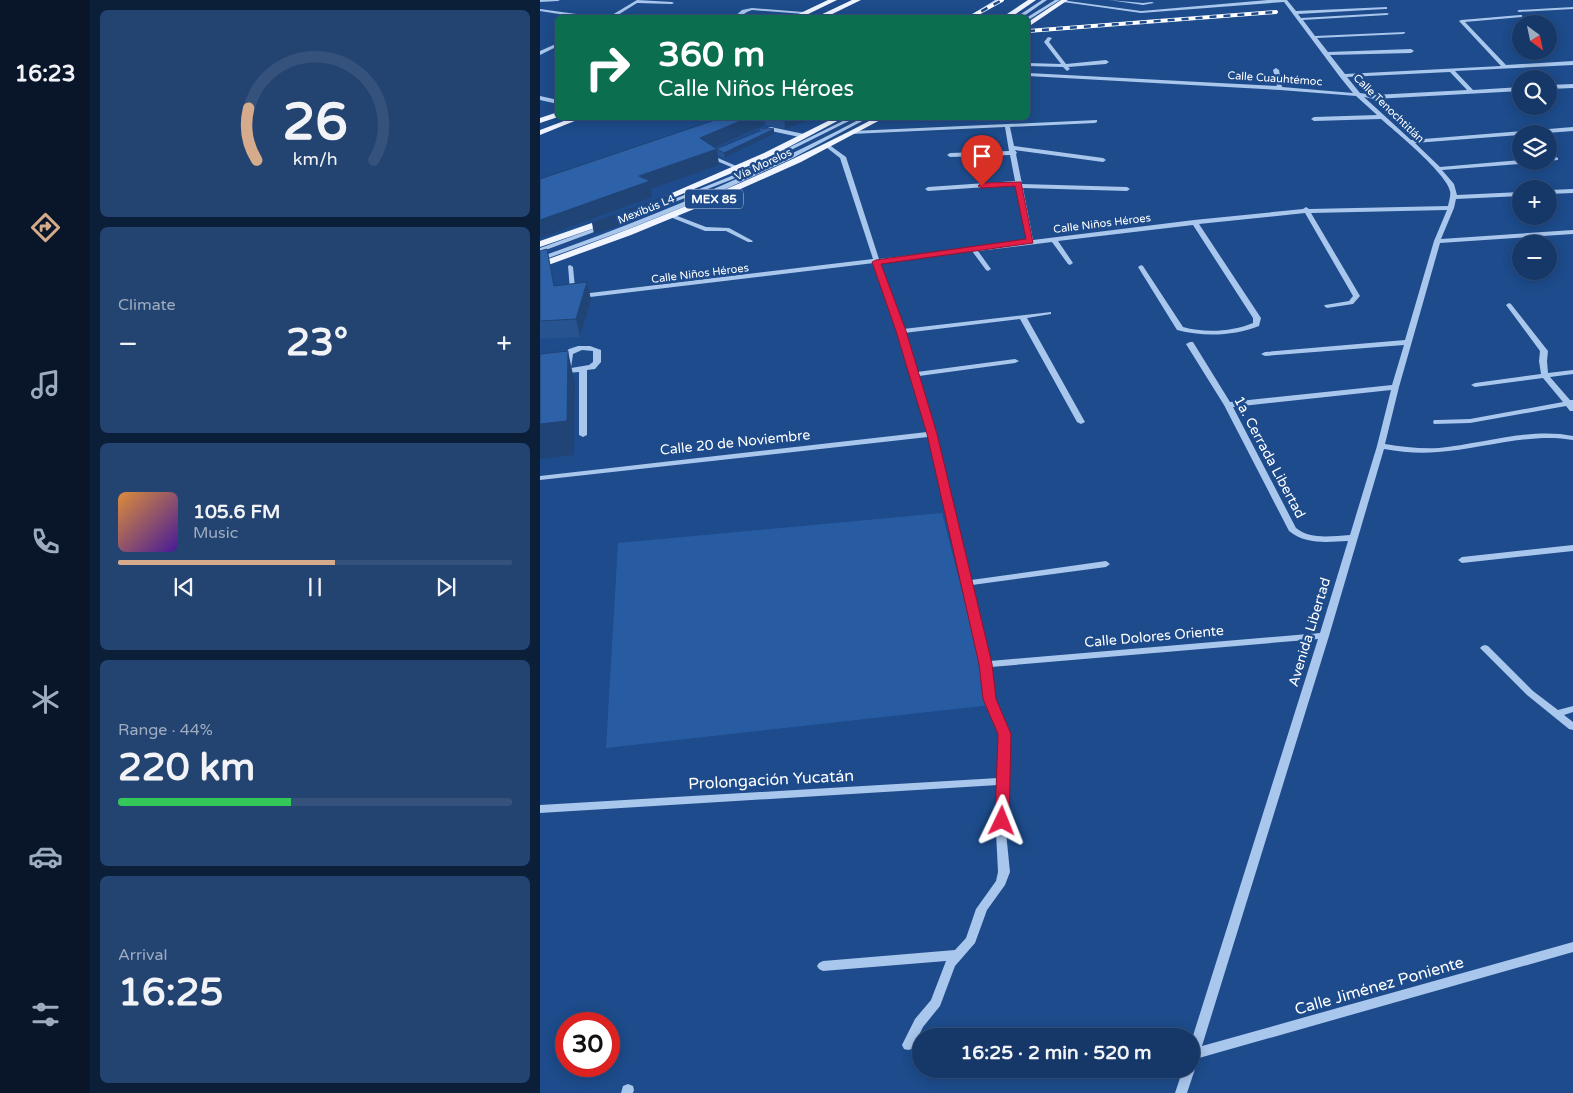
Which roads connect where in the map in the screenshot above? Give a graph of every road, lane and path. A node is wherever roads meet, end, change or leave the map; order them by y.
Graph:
1 (558, 0) edge
2 (834, 0) edge
3 (858, 0) edge
4 (998, 0) edge
5 (1033, 0) edge
6 (1045, 0) edge
7 (1062, 0) edge
8 (1111, 0) edge
9 (1285, 0) edge
10 (540, 1) edge
11 (639, 1) edge
12 (672, 3) dead end
13 (1152, 3) dead end
14 (1385, 8) dead end
15 (1573, 8) edge
16 (540, 10) edge
17 (804, 13) junction
18 (1295, 13) junction
19 (1387, 14) dead end
20 (576, 15) edge
21 (614, 15) edge
22 (739, 15) edge
23 (800, 15) edge
24 (824, 15) edge
25 (973, 15) edge
26 (1009, 15) edge
27 (1022, 15) edge
28 (1030, 17) edge
29 (1302, 21) junction
30 (1373, 21) dead end
31 (1030, 24) edge
32 (1403, 33) dead end
33 (1315, 37) junction
34 (1050, 38) dead end
35 (555, 46) edge
36 (1411, 51) dead end
37 (540, 53) edge
38 (1327, 54) junction
39 (1106, 62) dead end
40 (1573, 63) edge
41 (1030, 64) edge
42 (1066, 66) junction
43 (1505, 67) junction
44 (1276, 70) dead end
45 (1451, 70) junction
46 (1030, 75) edge
47 (1342, 76) junction
48 (1065, 77) junction
49 (1573, 86) edge
50 (1557, 87) edge
51 (1280, 88) junction
52 (1512, 90) edge
53 (1472, 92) junction
54 (1358, 95) junction
55 (540, 98) edge
56 (555, 101) edge
57 (555, 115) edge
58 (1382, 117) junction
59 (1314, 119) dead end
60 (573, 120) edge
61 (835, 120) edge
62 (848, 120) edge
63 (861, 120) edge
64 (876, 120) edge
65 (540, 121) edge
66 (1095, 121) dead end
67 (1008, 125) junction
68 (1573, 129) edge
69 (540, 132) edge
70 (755, 133) edge
71 (853, 133) junction
72 (804, 136) junction
73 (1410, 142) junction
74 (828, 146) junction
75 (719, 148) edge
76 (1014, 150) junction
77 (950, 156) dead end
78 (1103, 160) dead end
79 (1512, 163) edge
80 (738, 168) junction
81 (1438, 169) junction
82 (1018, 185) junction
83 (928, 189) dead end
84 (1127, 189) dead end
85 (1573, 191) edge
86 (1557, 192) edge
87 (1512, 194) edge
88 (1454, 197) junction
89 (1451, 208) junction
90 (644, 209) joint
91 (1306, 209) junction
92 (672, 216) junction
93 (614, 221) joint
94 (1194, 222) junction
95 (1573, 232) edge
96 (1053, 239) junction
97 (750, 240) dead end
98 (1030, 241) junction
99 (1437, 241) junction
100 (540, 244) edge
101 (974, 249) junction
102 (540, 250) edge
103 (540, 259) edge
104 (876, 262) junction
105 (1070, 263) dead end
106 (540, 265) edge
107 (1141, 267) dead end
108 (570, 268) dead end
109 (988, 269) dead end
110 (1509, 305) dead end
111 (1327, 306) dead end
112 (1049, 313) dead end
113 (1022, 316) junction
114 (901, 331) junction
115 (1408, 342) junction
116 (1190, 344) dead end
117 (1265, 354) dead end
118 (1015, 361) dead end
119 (583, 369) junction
120 (568, 370) junction
121 (1573, 372) edge
122 (540, 374) edge
123 (913, 375) junction
124 (1544, 376) junction
125 (1475, 385) dead end
126 (1395, 387) junction
127 (1228, 405) junction
128 (1571, 405) edge
129 (1082, 422) dead end
130 (1437, 422) dead end
131 (932, 434) junction
132 (583, 435) dead end
133 (1572, 436) edge
134 (1381, 446) junction
135 (540, 478) edge
136 (1353, 538) junction
137 (1573, 548) edge
138 (1462, 560) dead end
139 (1106, 564) dead end
140 (967, 583) junction
141 (1324, 636) junction
142 (1485, 648) dead end
143 (986, 664) junction
144 (1573, 709) edge
145 (1556, 714) junction
146 (1573, 727) edge
147 (1003, 781) junction
148 (540, 809) edge
149 (1573, 947) edge
150 (956, 956) junction
151 (823, 966) dead end
152 (1200, 1036) edge
153 (908, 1045) dead end
154 (1200, 1057) edge
155 (1186, 1078) edge
156 (1182, 1093) edge

1 - 10 street
2 - 17 main road
3 - 24 main road
4 - 25 street
5 - 26 main road
6 - 27 street
7 - 9 street
7 - 28 street
7 - 31 main road
8 - 13 street
9 - 18 street, Calle Tenochtitlán
11 - 12 street
11 - 21 street
14 - 18 street
15 - 43 street
16 - 20 street
17 - 22 street
17 - 23 main road
18 - 29 street, Calle Tenochtitlán
19 - 29 street
29 - 30 street
29 - 33 street, Calle Tenochtitlán
32 - 33 street
33 - 38 street, Calle Tenochtitlán
34 - 42 street
35 - 37 street
36 - 38 street
38 - 47 street, Calle Tenochtitlán
39 - 42 street
40 - 43 street
41 - 42 street
42 - 48 street
43 - 45 street
44 - 51 street
45 - 47 street
45 - 53 street
46 - 48 street, Calle Cuauhtémoc
47 - 54 street, Calle Tenochtitlán
48 - 51 street, Calle Cuauhtémoc
49 - 50 street
51 - 54 street, Calle Cuauhtémoc
52 - 53 street, Calle Cuauhtémoc
53 - 54 street, Calle Cuauhtémoc
54 - 58 street, Calle Tenochtitlán
55 - 56 street
57 - 65 main road
58 - 59 street
58 - 73 street, Calle Tenochtitlán
60 - 69 main road
61 - 72 main road, Vía Morelos / MEX 85
62 - 90 street, Mexibús L4
63 - 103 street, Mexibús L4
64 - 71 main road, Vía Morelos / MEX 85
66 - 67 street
67 - 71 street
67 - 76 street
68 - 73 street
70 - 72 street
71 - 74 main road, Vía Morelos / MEX 85
72 - 80 main road, Vía Morelos / MEX 85
73 - 81 street, Calle Tenochtitlán
74 - 92 main road, Vía Morelos / MEX 85
74 - 104 street
75 - 80 street
76 - 77 street
76 - 78 street
76 - 82 street
79 - 81 street
80 - 90 main road, Vía Morelos / MEX 85
81 - 88 street, Calle Tenochtitlán
82 - 83 street
82 - 84 street
82 - 98 street
85 - 86 street
87 - 88 street
88 - 89 street
89 - 91 street, Calle Niños Héroes
89 - 99 street, Avenida Libertad
91 - 94 street, Calle Niños Héroes
91 - 111 street
92 - 97 street
92 - 106 main road, Vía Morelos / MEX 85
93 - 100 main road
93 - 102 street, Mexibús L4
94 - 96 street, Calle Niños Héroes
94 - 107 street
95 - 99 street
96 - 98 street, Calle Niños Héroes
96 - 105 street
98 - 101 street, Calle Niños Héroes
99 - 115 street, Avenida Libertad
101 - 104 street, Calle Niños Héroes
101 - 109 street
104 - 108 street, Calle Niños Héroes
104 - 114 street
110 - 124 street
112 - 113 street
113 - 114 street
113 - 129 street
114 - 123 street
115 - 117 street
115 - 126 street, Avenida Libertad
116 - 127 street, 1a. Cerrada Libertad
118 - 123 street
119 - 120 street
119 - 120 street
119 - 132 street
120 - 122 street
121 - 124 street
123 - 131 street
124 - 125 street
124 - 128 street
126 - 127 street
126 - 134 street, Avenida Libertad
127 - 136 street, 1a. Cerrada Libertad
128 - 130 street
131 - 135 street, Calle 20 de Noviembre
131 - 140 street
133 - 134 street
134 - 136 street, Avenida Libertad
136 - 141 street, Avenida Libertad
137 - 138 street
139 - 140 street
140 - 143 street
141 - 143 street, Calle Dolores Oriente
141 - 152 street, Avenida Libertad
142 - 145 street
143 - 147 street
144 - 145 street
145 - 146 street
147 - 148 street, Prolongación Yucatán
147 - 150 street
149 - 154 street, Calle Jiménez Poniente
150 - 151 street
150 - 153 street
155 - 156 street

